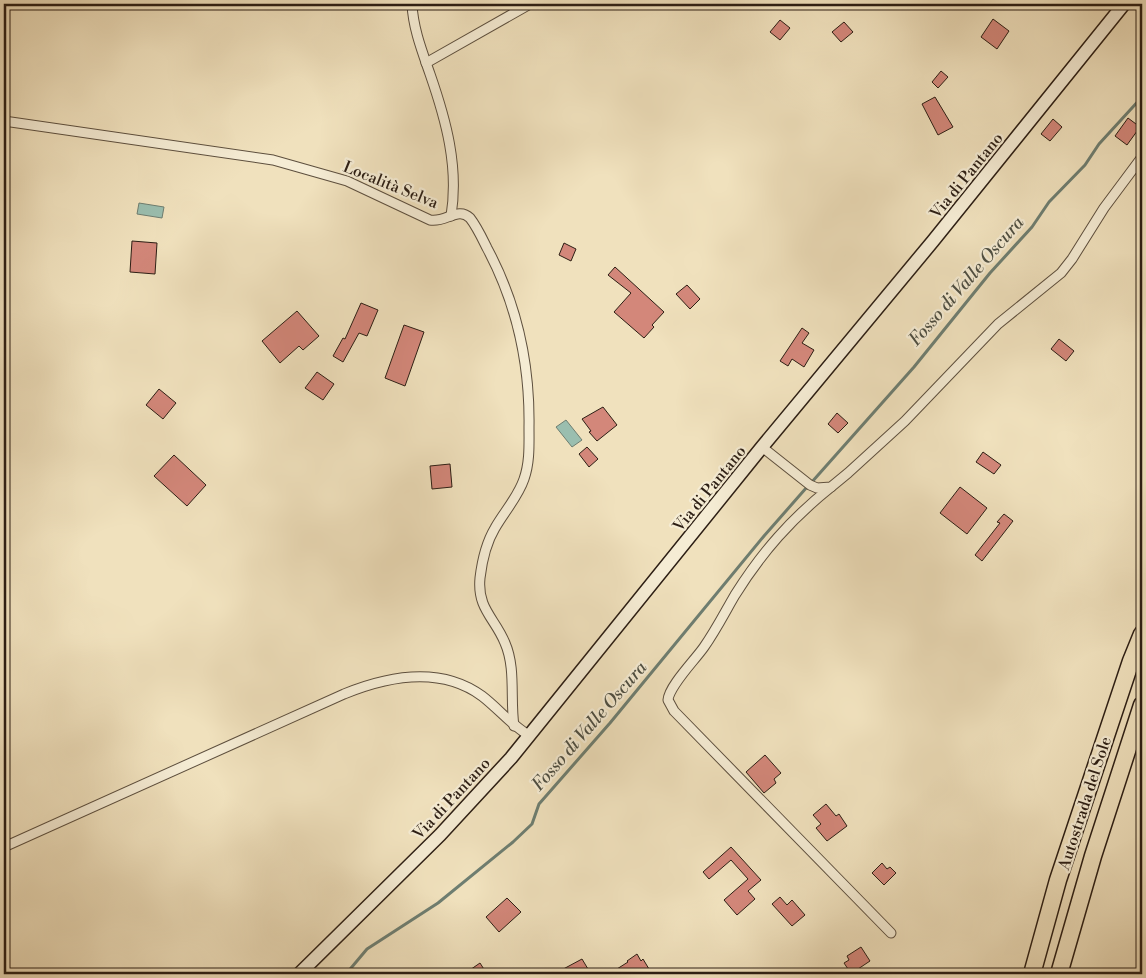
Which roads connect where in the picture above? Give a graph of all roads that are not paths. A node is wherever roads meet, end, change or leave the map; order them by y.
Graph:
1 (412, 4) edge
2 (530, 4) edge
3 (1124, 4) edge
4 (426, 63) junction
5 (4, 121) edge
6 (1142, 157) edge
7 (451, 216) junction
8 (762, 448) junction
9 (831, 487) junction
10 (1142, 634) edge
11 (1142, 705) edge
12 (514, 726) junction
13 (530, 736) junction
14 (4, 847) edge
15 (891, 933) dead end
16 (299, 974) edge
17 (1032, 974) edge
18 (1059, 974) edge

1 - 4 street
2 - 4 street
3 - 8 street, Via di Pantano
4 - 7 street
5 - 7 street, Località Selva
6 - 9 street
7 - 12 street, Località Selva
8 - 9 street
8 - 13 street, Via di Pantano
9 - 15 street
10 - 17 highway, Autostrada del Sole
11 - 18 highway, Autostrada del Sole
12 - 13 street
12 - 14 street
13 - 16 street, Via di Pantano

